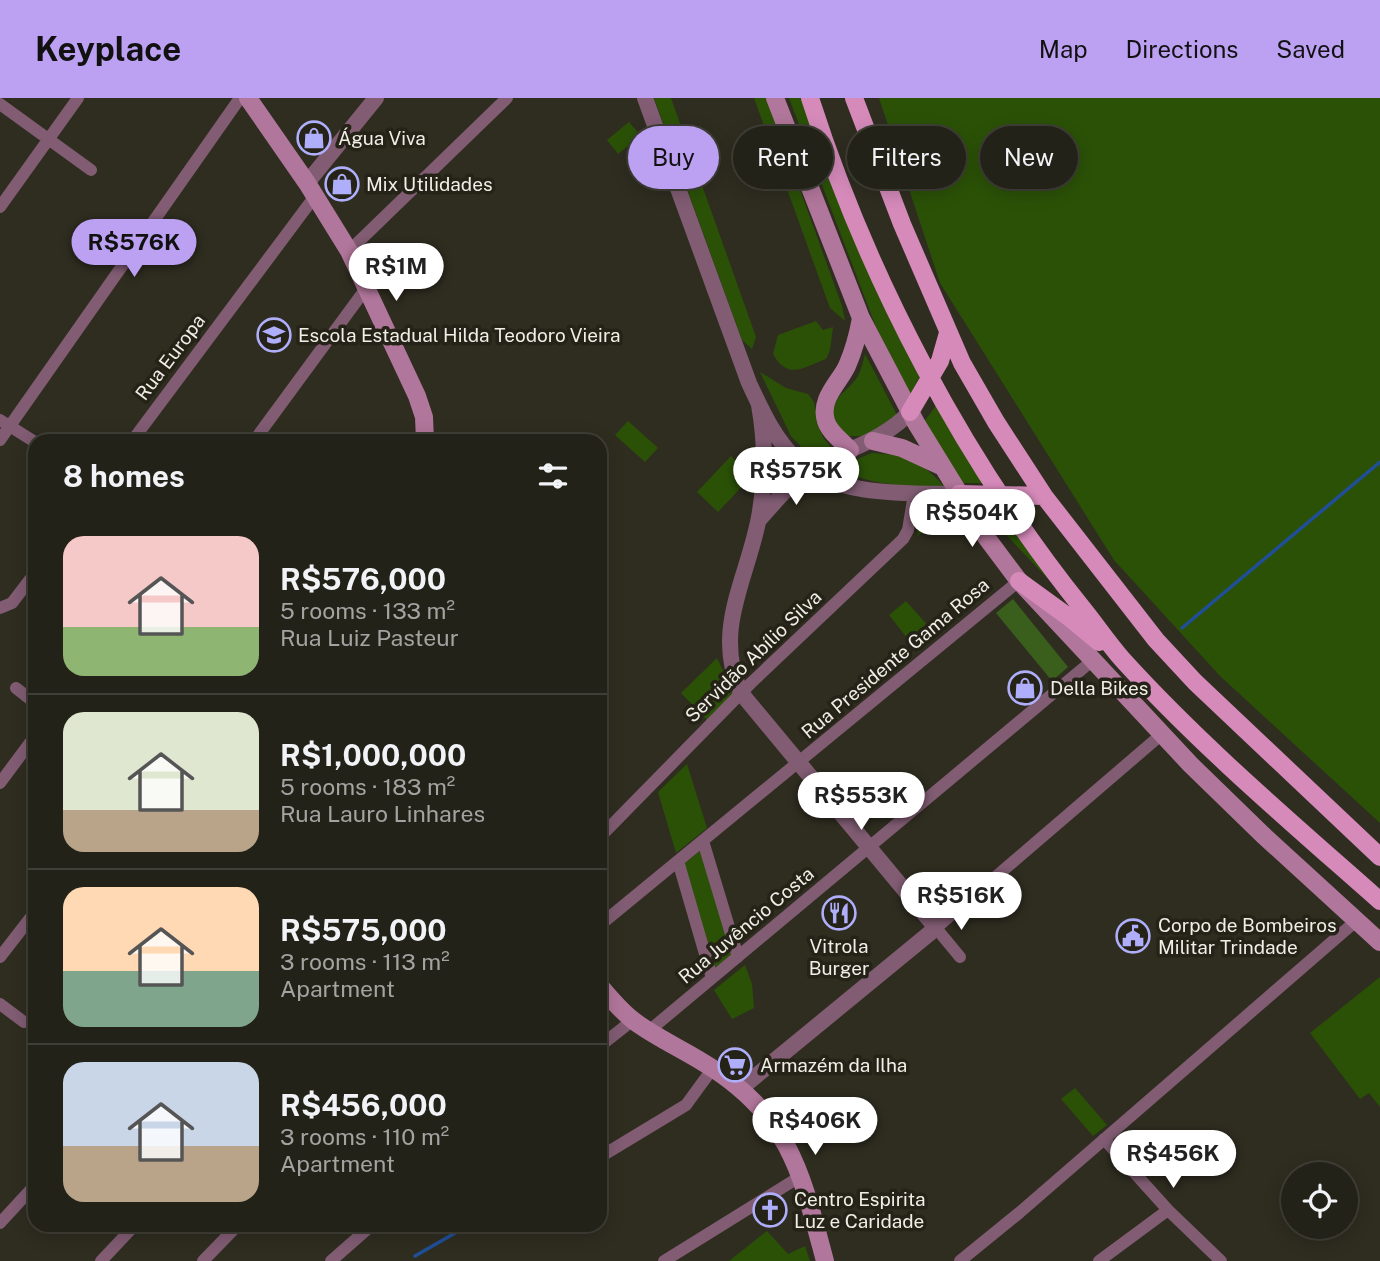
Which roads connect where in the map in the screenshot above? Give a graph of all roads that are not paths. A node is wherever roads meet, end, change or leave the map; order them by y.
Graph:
1 (78, 98) edge
2 (376, 98) edge
3 (507, 98) edge
4 (645, 98) edge
5 (775, 98) edge
6 (810, 98) edge
7 (854, 98) edge
8 (249, 100) edge
9 (1, 101) edge
10 (48, 139) junction
11 (90, 170) dead end
12 (311, 189) junction
13 (0, 208) edge
14 (349, 251) junction
15 (367, 287) junction
16 (861, 318) junction
17 (948, 333) junction
18 (931, 379) junction
19 (759, 405) junction
20 (910, 412) junction
21 (5, 424) edge
22 (136, 434) edge
23 (259, 434) edge
24 (425, 434) edge
25 (28, 438) edge
26 (0, 440) edge
27 (873, 441) junction
28 (850, 450) junction
29 (943, 467) junction
30 (811, 470) junction
31 (914, 494) junction
32 (959, 495) junction
33 (999, 496) junction
34 (1044, 496) junction
35 (759, 520) junction
36 (1019, 581) junction
37 (28, 582) edge
38 (0, 608) edge
39 (1120, 657) junction
40 (1093, 660) junction
41 (16, 688) dead end
42 (741, 693) junction
43 (28, 697) edge
44 (1162, 734) junction
45 (28, 745) edge
46 (798, 762) junction
47 (0, 783) edge
48 (607, 830) edge
49 (702, 841) junction
50 (869, 847) junction
51 (1380, 857) edge
52 (678, 862) junction
53 (1380, 901) edge
54 (607, 919) edge
55 (28, 921) edge
56 (1356, 921) junction
57 (936, 928) junction
58 (1380, 942) edge
59 (0, 957) edge
60 (738, 957) junction
61 (960, 957) dead end
62 (712, 978) junction
63 (607, 993) edge
64 (0, 1004) edge
65 (633, 1020) junction
66 (24, 1022) dead end
67 (650, 1030) junction
68 (607, 1040) edge
69 (713, 1068) junction
70 (740, 1089) junction
71 (1104, 1139) junction
72 (607, 1153) edge
73 (801, 1176) junction
74 (28, 1193) edge
75 (1168, 1210) junction
76 (0, 1223) edge
77 (128, 1232) edge
78 (231, 1232) edge
79 (364, 1232) edge
80 (101, 1261) edge
81 (203, 1261) edge
82 (331, 1261) edge
83 (664, 1261) edge
84 (825, 1261) edge
85 (960, 1261) edge
86 (1099, 1261) edge
87 (1221, 1261) edge

1 - 10 street
2 - 12 street
3 - 14 street
4 - 19 street
5 - 16 main road
6 - 18 main road
7 - 17 main road
8 - 12 main road
8 - 21 street
9 - 10 street
10 - 11 street
10 - 13 street
12 - 14 main road
12 - 22 street, Rua Europa
14 - 15 main road
15 - 23 street
15 - 24 main road
16 - 20 main road
16 - 28 main road
17 - 18 main road
17 - 34 main road
18 - 20 main road
18 - 33 main road
19 - 30 street
19 - 35 street
20 - 27 street
20 - 29 main road
21 - 25 street
21 - 26 street
27 - 28 street
27 - 29 main road
28 - 30 street
29 - 32 main road
30 - 31 street
30 - 35 street
31 - 32 street
31 - 42 street, Servidão Abílio Silva
32 - 33 main road
32 - 36 main road
33 - 34 main road
33 - 39 main road
34 - 51 main road
35 - 42 street
36 - 39 main road
36 - 40 main road
36 - 46 street, Rua Presidente Gama Rosa
37 - 38 street
39 - 53 main road
40 - 44 main road
40 - 50 street, Rua Juvêncio Costa
41 - 43 street
42 - 46 street
42 - 48 street, Servidão Abílio Silva
44 - 56 main road
44 - 57 street
45 - 47 street
46 - 49 street, Rua Presidente Gama Rosa
46 - 50 street
49 - 52 street, Rua Presidente Gama Rosa
49 - 60 street
50 - 57 street
50 - 60 street, Rua Juvêncio Costa
52 - 54 street, Rua Presidente Gama Rosa
52 - 62 street
55 - 59 street
56 - 58 main road
56 - 71 street
57 - 61 street
57 - 70 street
60 - 62 street, Rua Juvêncio Costa
62 - 67 street, Rua Juvêncio Costa
63 - 65 main road
64 - 66 street
65 - 67 main road
65 - 68 street
67 - 69 main road
69 - 70 main road
69 - 72 street
70 - 73 main road
71 - 75 street
71 - 85 street
73 - 83 street
73 - 84 main road
74 - 76 street
75 - 86 street
75 - 87 street
77 - 80 street
78 - 81 street
79 - 82 street

